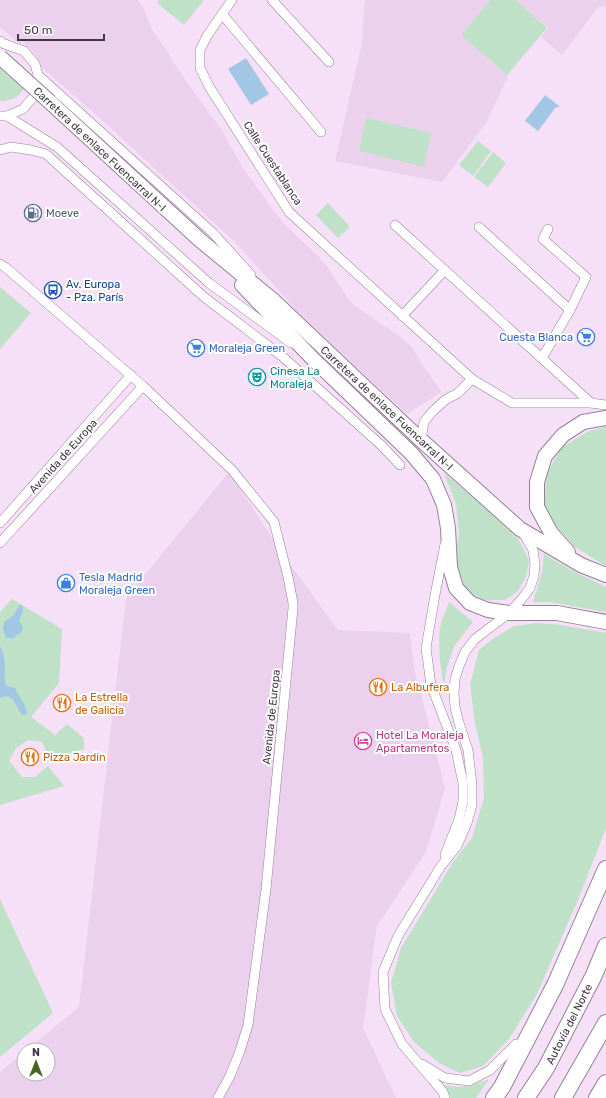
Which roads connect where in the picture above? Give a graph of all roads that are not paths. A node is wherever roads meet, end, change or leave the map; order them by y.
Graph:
1 (232, 0) edge
2 (272, 0) edge
3 (222, 14) junction
4 (1, 42) edge
5 (0, 57) edge
6 (329, 62) dead end
7 (38, 75) junction
8 (3, 116) edge
9 (320, 132) dead end
10 (0, 150) edge
11 (395, 225) dead end
12 (479, 227) dead end
13 (548, 229) dead end
14 (201, 241) junction
15 (2, 264) edge
16 (445, 270) junction
17 (274, 301) junction
18 (570, 310) junction
19 (402, 316) junction
20 (542, 358) junction
21 (312, 359) junction
22 (131, 375) junction
23 (472, 379) junction
24 (143, 386) junction
25 (591, 403) junction
26 (606, 405) edge
27 (606, 418) edge
28 (421, 440) junction
29 (400, 465) dead end
30 (0, 523) edge
31 (448, 528) junction
32 (520, 529) junction
33 (0, 543) edge
34 (581, 565) junction
35 (606, 575) edge
36 (509, 613) junction
37 (606, 622) edge
38 (441, 866) junction
39 (606, 869) edge
40 (606, 946) edge
41 (555, 985) junction
42 (606, 1023) edge
43 (516, 1044) junction
44 (417, 1062) junction
45 (606, 1083) edge
46 (218, 1098) edge
47 (445, 1098) edge
48 (483, 1098) edge
49 (494, 1098) edge
50 (526, 1098) edge
51 (562, 1098) edge
52 (596, 1098) edge

1 - 3 street, Calle Cuestablanca
2 - 6 street
3 - 9 street
3 - 19 street, Calle Cuestablanca
4 - 7 street
5 - 14 main road, Carretera de enlace Fuencarral N-I, bridge
7 - 8 street
7 - 17 street
8 - 21 street
10 - 29 street
11 - 16 street
12 - 18 street
13 - 18 street
14 - 17 main road, Carretera de enlace Fuencarral N-I
14 - 21 main road, Carretera de enlace Fuencarral N-I
15 - 22 street, Avenida de Europa
16 - 19 street
16 - 20 street
17 - 28 main road, Carretera de enlace Fuencarral N-I
18 - 20 street
19 - 23 street, Calle Cuestablanca
20 - 25 street
21 - 31 main road, Carretera de enlace Fuencarral N-I
22 - 24 street, Avenida de Europa
22 - 30 street, Avenida de Europa
23 - 25 street, Calle Cuestablanca
23 - 28 street
24 - 33 street, Avenida de Europa
24 - 46 street, Avenida de Europa
25 - 26 street, Calle Cuestablanca
27 - 34 main road, Carretera de enlace Fuencarral N-I
28 - 32 main road, Carretera de enlace Fuencarral N-I
31 - 36 main road, Carretera de enlace Fuencarral N-I
31 - 38 street
32 - 34 main road, Carretera de enlace Fuencarral N-I
32 - 36 street
34 - 35 main road, Carretera de enlace Fuencarral N-I
36 - 37 main road, Carretera de enlace Fuencarral N-I
36 - 38 street
38 - 44 street
39 - 41 highway
40 - 50 highway, Autovía del Norte
41 - 43 highway
41 - 49 highway
42 - 51 highway
43 - 44 street
43 - 48 highway
44 - 47 street
45 - 52 highway

